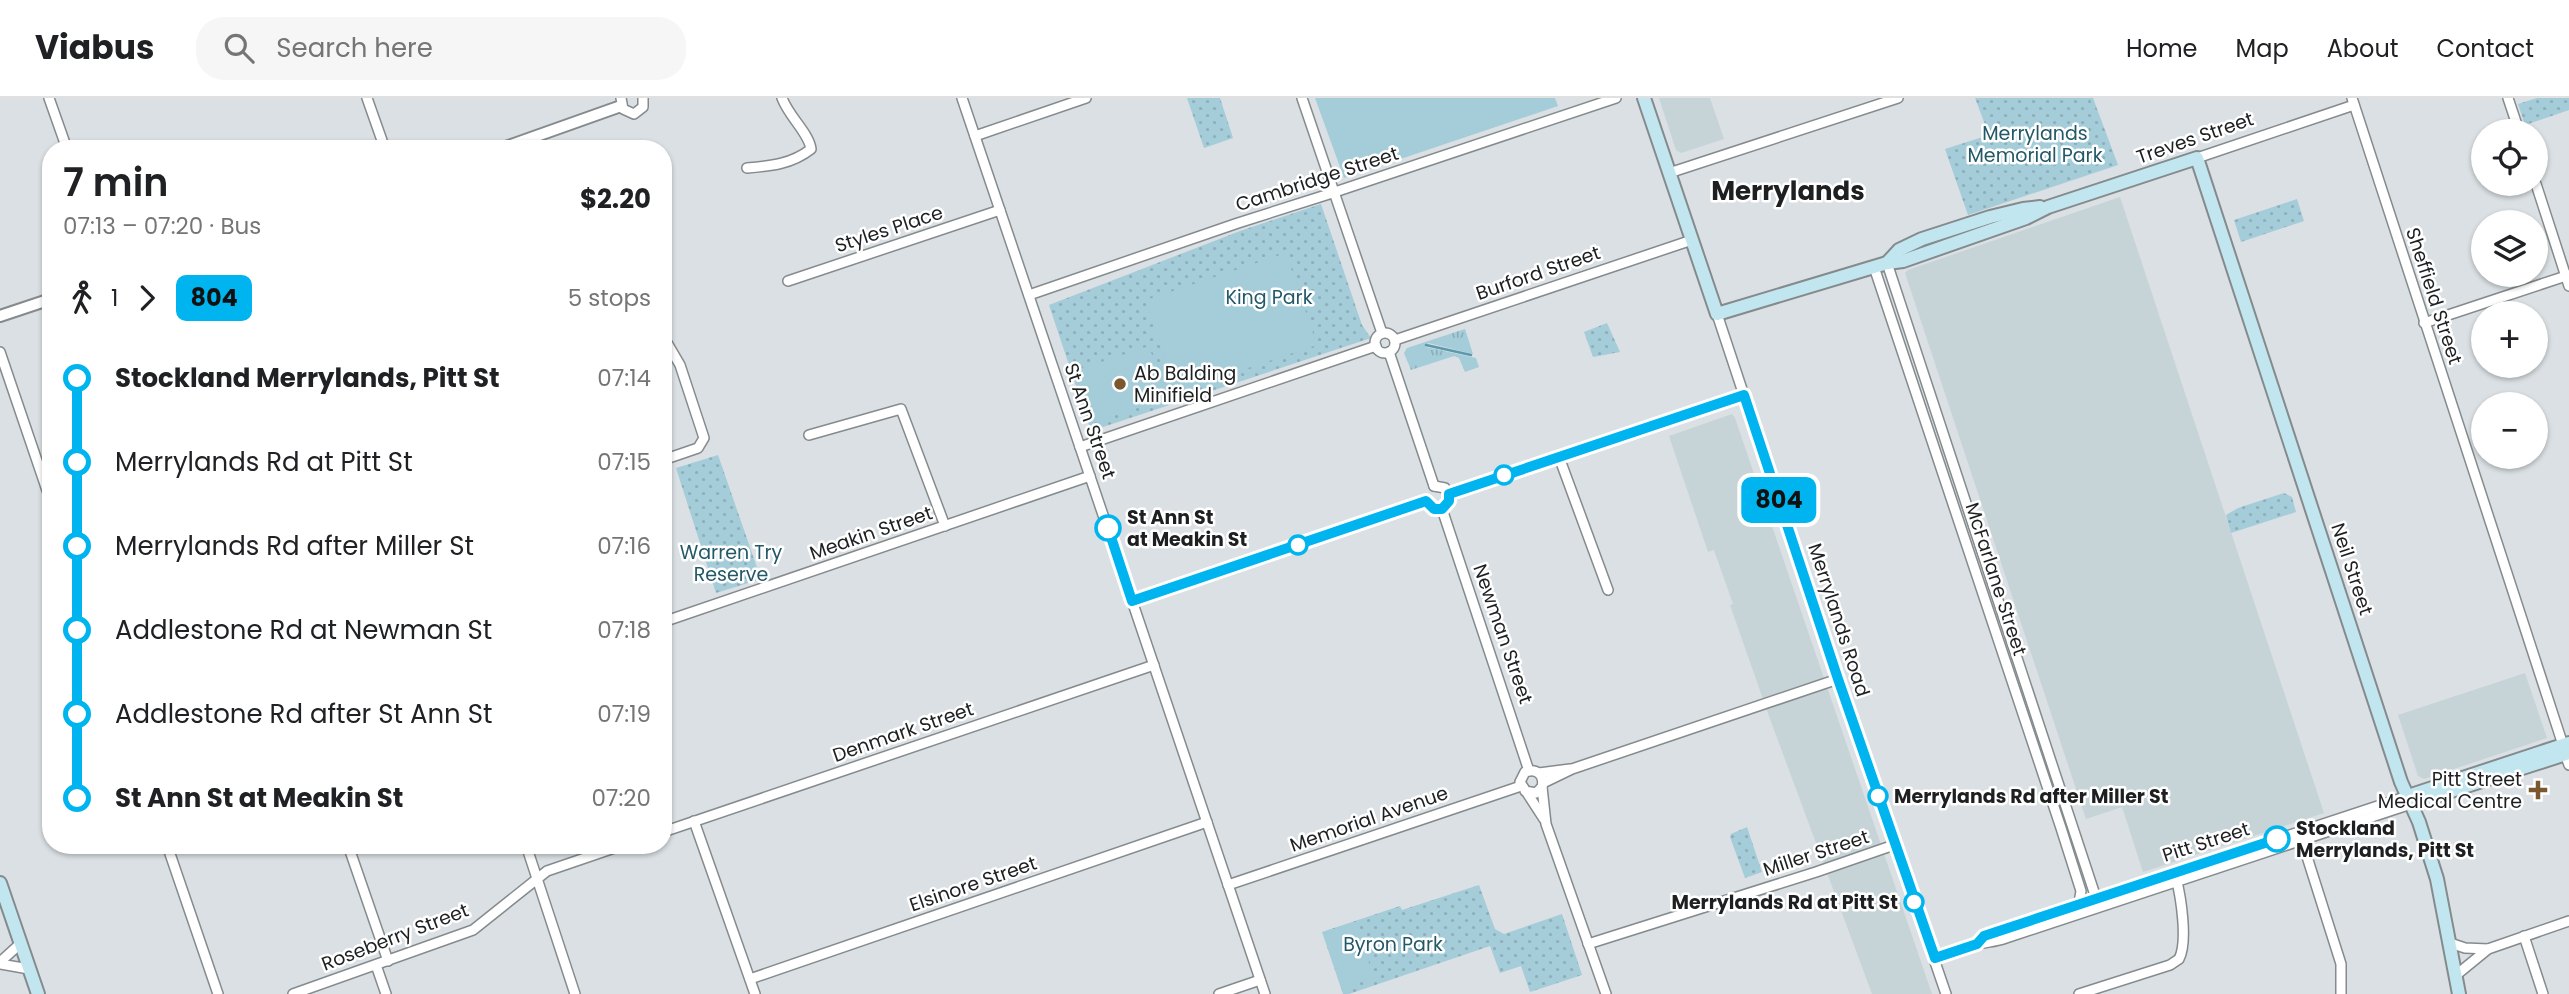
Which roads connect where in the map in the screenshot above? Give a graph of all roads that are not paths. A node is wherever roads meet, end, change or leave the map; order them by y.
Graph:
1 (49, 98) edge
2 (367, 98) edge
3 (644, 98) edge
4 (782, 98) edge
5 (962, 98) edge
6 (1086, 98) edge
7 (1302, 98) edge
8 (1616, 98) edge
9 (1644, 98) edge
10 (1898, 98) edge
11 (2508, 98) edge
12 (621, 102) edge
13 (2353, 102) edge
14 (2515, 119) edge
15 (975, 136) junction
16 (63, 140) edge
17 (382, 140) edge
18 (523, 140) edge
19 (2197, 158) junction
20 (747, 167) dead end
21 (1669, 173) junction
22 (1335, 192) junction
23 (2540, 196) edge
24 (1000, 210) junction
25 (1692, 240) junction
26 (1887, 262) junction
27 (1874, 267) junction
28 (2567, 275) edge
29 (788, 281) dead end
30 (2569, 286) edge
31 (1029, 295) junction
32 (42, 302) edge
33 (1717, 314) junction
34 (0, 316) edge
35 (2424, 323) junction
36 (1382, 333) junction
37 (1395, 340) junction
38 (1376, 346) junction
39 (672, 351) edge
40 (0, 352) edge
41 (1388, 352) junction
42 (1744, 395) junction
43 (809, 435) dead end
44 (1080, 447) junction
45 (672, 457) edge
46 (1559, 457) junction
47 (42, 476) edge
48 (1090, 476) junction
49 (1434, 486) junction
50 (1449, 494) junction
51 (1426, 501) junction
52 (1442, 509) junction
53 (945, 526) junction
54 (1608, 590) dead end
55 (1132, 601) junction
56 (672, 619) edge
57 (1154, 665) junction
58 (1838, 679) junction
59 (2567, 752) edge
60 (1572, 769) junction
61 (1529, 771) junction
62 (1539, 773) junction
63 (1543, 785) junction
64 (1523, 789) junction
65 (2409, 800) junction
66 (694, 821) junction
67 (1207, 822) junction
68 (1546, 824) junction
69 (672, 829) edge
70 (2302, 841) junction
71 (1895, 845) junction
72 (170, 854) edge
73 (351, 854) edge
74 (529, 854) edge
75 (596, 854) edge
76 (2176, 878) junction
77 (537, 879) junction
78 (0, 883) edge
79 (1228, 885) junction
80 (2096, 898) junction
81 (2079, 904) junction
82 (2569, 922) edge
83 (2524, 936) junction
84 (21, 943) junction
85 (2450, 943) junction
86 (1588, 944) junction
87 (1977, 944) junction
88 (2488, 949) junction
89 (1935, 958) junction
90 (388, 961) junction
91 (0, 963) edge
92 (376, 965) junction
93 (29, 969) junction
94 (2455, 976) junction
95 (750, 979) junction
96 (1260, 980) junction
97 (38, 994) edge
98 (218, 994) edge
99 (293, 994) edge
100 (386, 994) edge
101 (575, 994) edge
102 (755, 994) edge
103 (1219, 994) edge
104 (1265, 994) edge
105 (1606, 994) edge
106 (1947, 994) edge
107 (2079, 994) edge
108 (2341, 994) edge
109 (2459, 994) edge
110 (2543, 994) edge

1 - 16 street
2 - 17 street
3 - 12 street
4 - 20 street
5 - 15 street, St Ann Street
6 - 15 street
7 - 22 street
8 - 22 street, Cambridge Street
9 - 21 main road, Merrylands Road
10 - 21 street
11 - 14 street
12 - 18 street
13 - 19 street, Treves Street
13 - 35 street, Sheffield Street
15 - 24 street, St Ann Street
19 - 26 main road, Treves Street
19 - 65 main road, Neil Street
21 - 25 main road, Merrylands Road
22 - 31 street, Cambridge Street
22 - 36 street
23 - 28 street
24 - 29 street, Styles Place
24 - 31 street, St Ann Street
25 - 33 main road, Merrylands Road
25 - 37 street, Burford Street
26 - 27 main road, Treves Street
26 - 80 street, McFarlane Street
27 - 33 main road, Treves Street
27 - 81 street, McFarlane Street
28 - 30 street
28 - 35 street
31 - 44 street, St Ann Street
32 - 34 street
33 - 42 street, Merrylands Road
35 - 59 street, Sheffield Street
36 - 37 street
36 - 38 street
37 - 41 street
38 - 41 street
38 - 44 street
39 - 45 street
40 - 47 street
41 - 49 street
42 - 46 street
42 - 58 street, Merrylands Road
43 - 53 street
44 - 48 street, St Ann Street
46 - 50 street
46 - 54 street
48 - 53 street, Meakin Street
48 - 55 street, St Ann Street
49 - 50 street
49 - 51 street
50 - 52 street
51 - 52 street
51 - 55 street
52 - 61 street, Newman Street
53 - 56 street, Meakin Street
55 - 57 street, St Ann Street
57 - 66 street, Denmark Street
57 - 67 street, St Ann Street
58 - 60 street
58 - 71 street, Merrylands Road
59 - 65 main road, Pitt Street
60 - 62 street
60 - 63 street
61 - 62 street
61 - 64 street
62 - 63 street
63 - 64 street
63 - 68 street
64 - 68 street
64 - 79 street, Memorial Avenue
65 - 70 street, Pitt Street
65 - 76 street, Pitt Street
65 - 85 main road, Neil Street
66 - 69 street, Denmark Street
66 - 95 street
67 - 79 street, St Ann Street
67 - 95 street, Elsinore Street
68 - 86 street
70 - 76 street, Pitt Street
70 - 108 street
71 - 86 street, Miller Street
71 - 89 street, Merrylands Road
72 - 98 street
73 - 90 street
74 - 77 street
75 - 77 street
76 - 80 street, Pitt Street
76 - 87 street, Pitt Street
76 - 107 street
77 - 90 street, Roseberry Street
77 - 101 street
78 - 84 main road
79 - 96 street, St Ann Street
80 - 81 street, Pitt Street
81 - 87 street, Pitt Street
82 - 83 street
83 - 88 street
83 - 110 street
84 - 91 street
84 - 93 main road
85 - 88 street
85 - 94 main road, Neil Street
86 - 105 street
87 - 89 street, Pitt Street
88 - 94 street
89 - 106 street, Merrylands Road
90 - 92 street, Roseberry Street
91 - 93 street
92 - 99 street, Roseberry Street
92 - 100 street
93 - 97 main road
94 - 109 main road, Neil Street
95 - 102 street
96 - 103 street
96 - 104 street, St Ann Street

